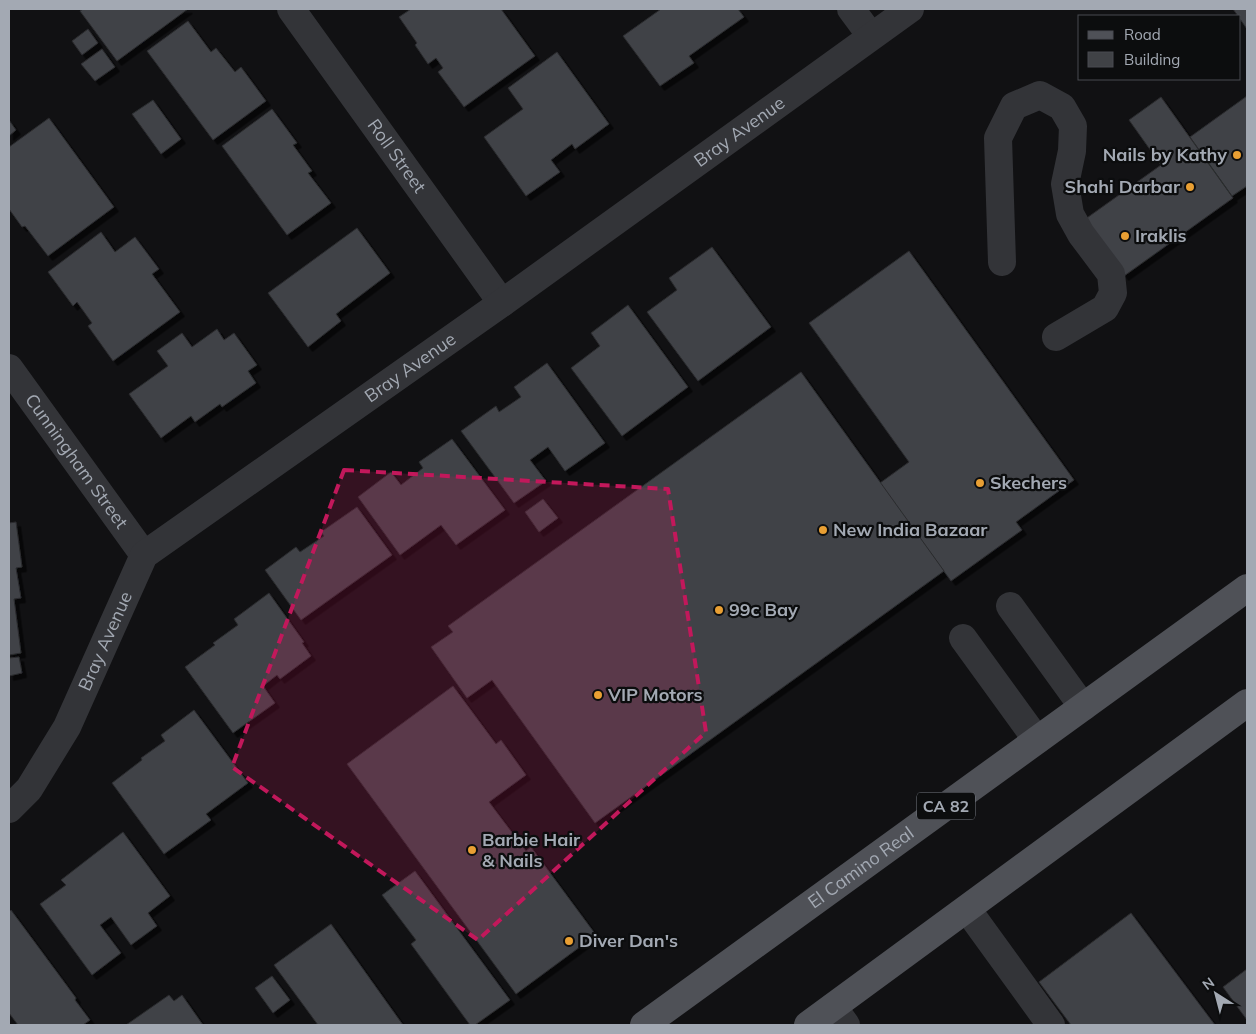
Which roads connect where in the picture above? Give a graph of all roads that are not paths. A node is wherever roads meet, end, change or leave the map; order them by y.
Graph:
1 (291, 9) edge
2 (851, 9) edge
3 (910, 9) edge
4 (871, 36) junction
5 (1002, 262) dead end
6 (502, 303) junction
7 (1056, 337) dead end
8 (9, 368) edge
9 (144, 555) junction
10 (1247, 588) edge
11 (1010, 606) dead end
12 (963, 638) dead end
13 (1247, 703) edge
14 (1083, 707) junction
15 (1037, 740) junction
16 (9, 809) edge
17 (967, 909) junction
18 (840, 1016) edge
19 (644, 1025) edge
20 (808, 1025) edge
21 (1051, 1025) edge

1 - 6 street, Roll Street
2 - 4 street
3 - 4 street, Bray Avenue
4 - 6 street, Bray Avenue
5 - 7 street
6 - 9 street, Bray Avenue
8 - 9 street, Cunningham Street
9 - 16 street, Bray Avenue
10 - 14 main road, El Camino Real / CA 82
11 - 14 street
12 - 15 street
13 - 17 main road
14 - 15 main road, El Camino Real / CA 82
15 - 19 main road, El Camino Real / CA 82
17 - 18 main road
17 - 21 street
18 - 20 main road

